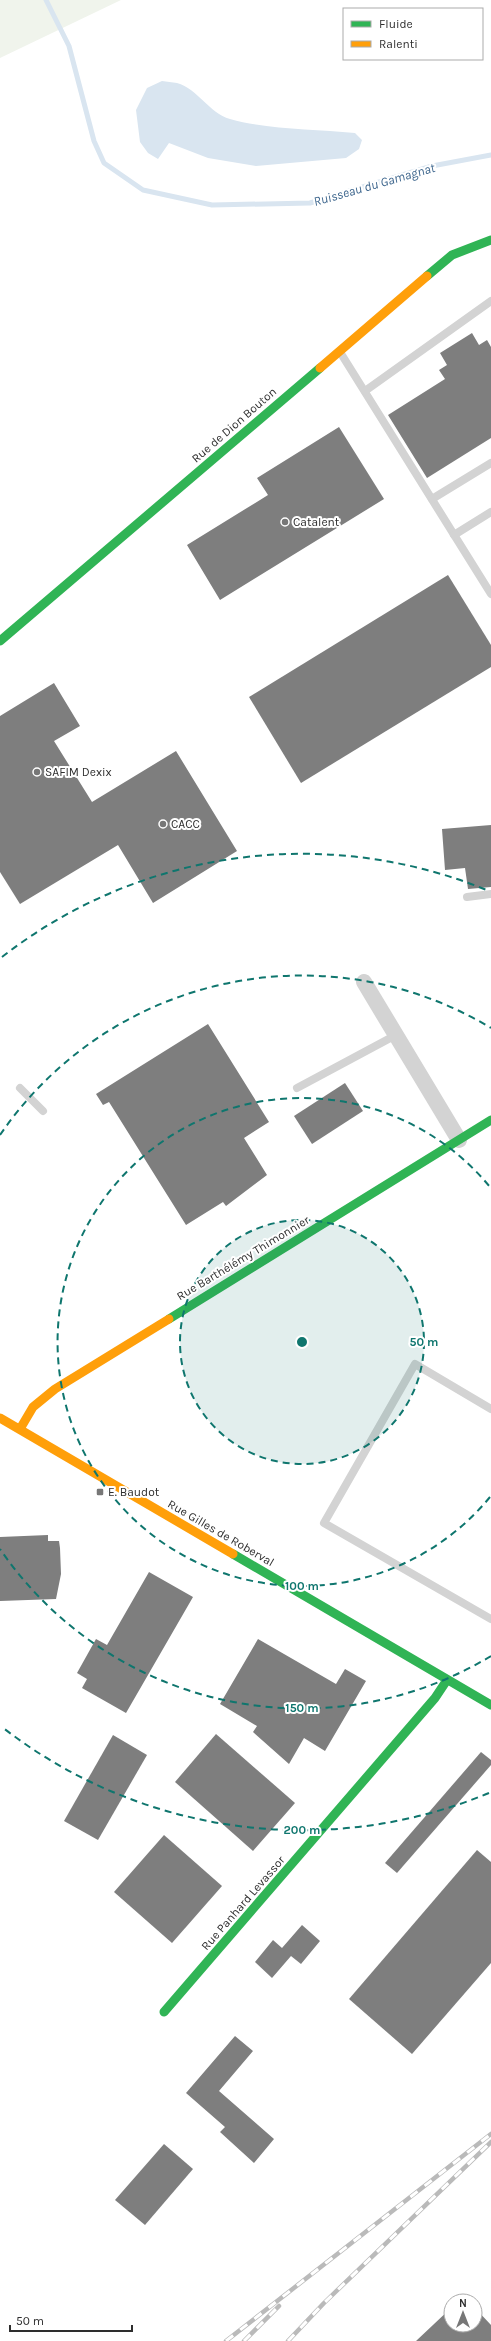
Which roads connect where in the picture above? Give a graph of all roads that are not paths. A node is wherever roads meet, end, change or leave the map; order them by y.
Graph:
1 (491, 240) edge
2 (491, 301) edge
3 (339, 351) junction
4 (365, 391) junction
5 (491, 463) edge
6 (432, 499) junction
7 (491, 512) edge
8 (454, 535) junction
9 (491, 594) edge
10 (0, 641) edge
11 (491, 894) edge
12 (468, 897) dead end
13 (364, 982) dead end
14 (396, 1035) junction
15 (20, 1088) dead end
16 (297, 1088) dead end
17 (43, 1111) dead end
18 (491, 1120) edge
19 (460, 1140) junction
20 (491, 1409) edge
21 (1, 1420) edge
22 (20, 1429) junction
23 (491, 1619) edge
24 (447, 1680) junction
25 (491, 1706) edge
26 (164, 2012) dead end

1 - 3 street, Rue de Dion Bouton
2 - 4 lane
3 - 4 lane
3 - 10 street, Rue de Dion Bouton
4 - 6 lane
5 - 6 lane
6 - 8 lane
7 - 8 lane
8 - 9 lane
11 - 12 lane
13 - 14 street
14 - 16 lane
14 - 19 street
15 - 17 lane
18 - 19 street, Rue Barthélémy Thimonnier
19 - 22 street, Rue Barthélémy Thimonnier
20 - 23 lane
21 - 22 street, Rue Gilles de Roberval
22 - 24 street, Rue Gilles de Roberval
24 - 25 street, Rue Gilles de Roberval
24 - 26 street, Rue Panhard Levassor

